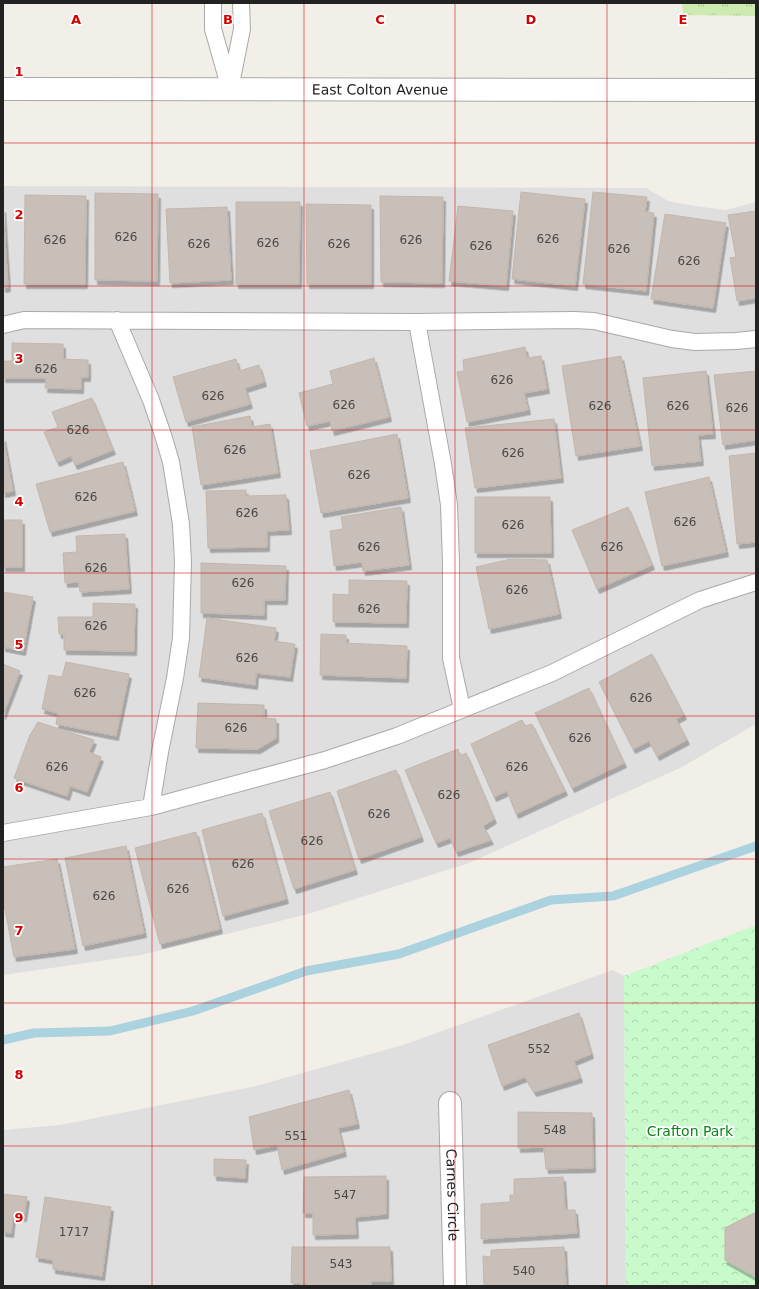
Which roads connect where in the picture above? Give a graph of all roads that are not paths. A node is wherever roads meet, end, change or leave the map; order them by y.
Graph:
1 (212, 3) edge
2 (241, 3) edge
3 (3, 89) edge
4 (230, 89) junction
5 (756, 90) edge
6 (117, 320) junction
7 (417, 322) junction
8 (3, 325) edge
9 (756, 339) edge
10 (756, 582) edge
11 (462, 709) junction
12 (151, 807) junction
13 (3, 833) edge
14 (450, 1103) dead end
15 (455, 1286) edge

1 - 4 lane
2 - 4 lane
3 - 4 street, East Colton Avenue
4 - 5 street, East Colton Avenue
6 - 7 lane
6 - 8 lane
6 - 12 lane
7 - 9 lane
7 - 11 lane
10 - 11 lane
11 - 12 lane
12 - 13 lane
14 - 15 street, Carnes Circle

